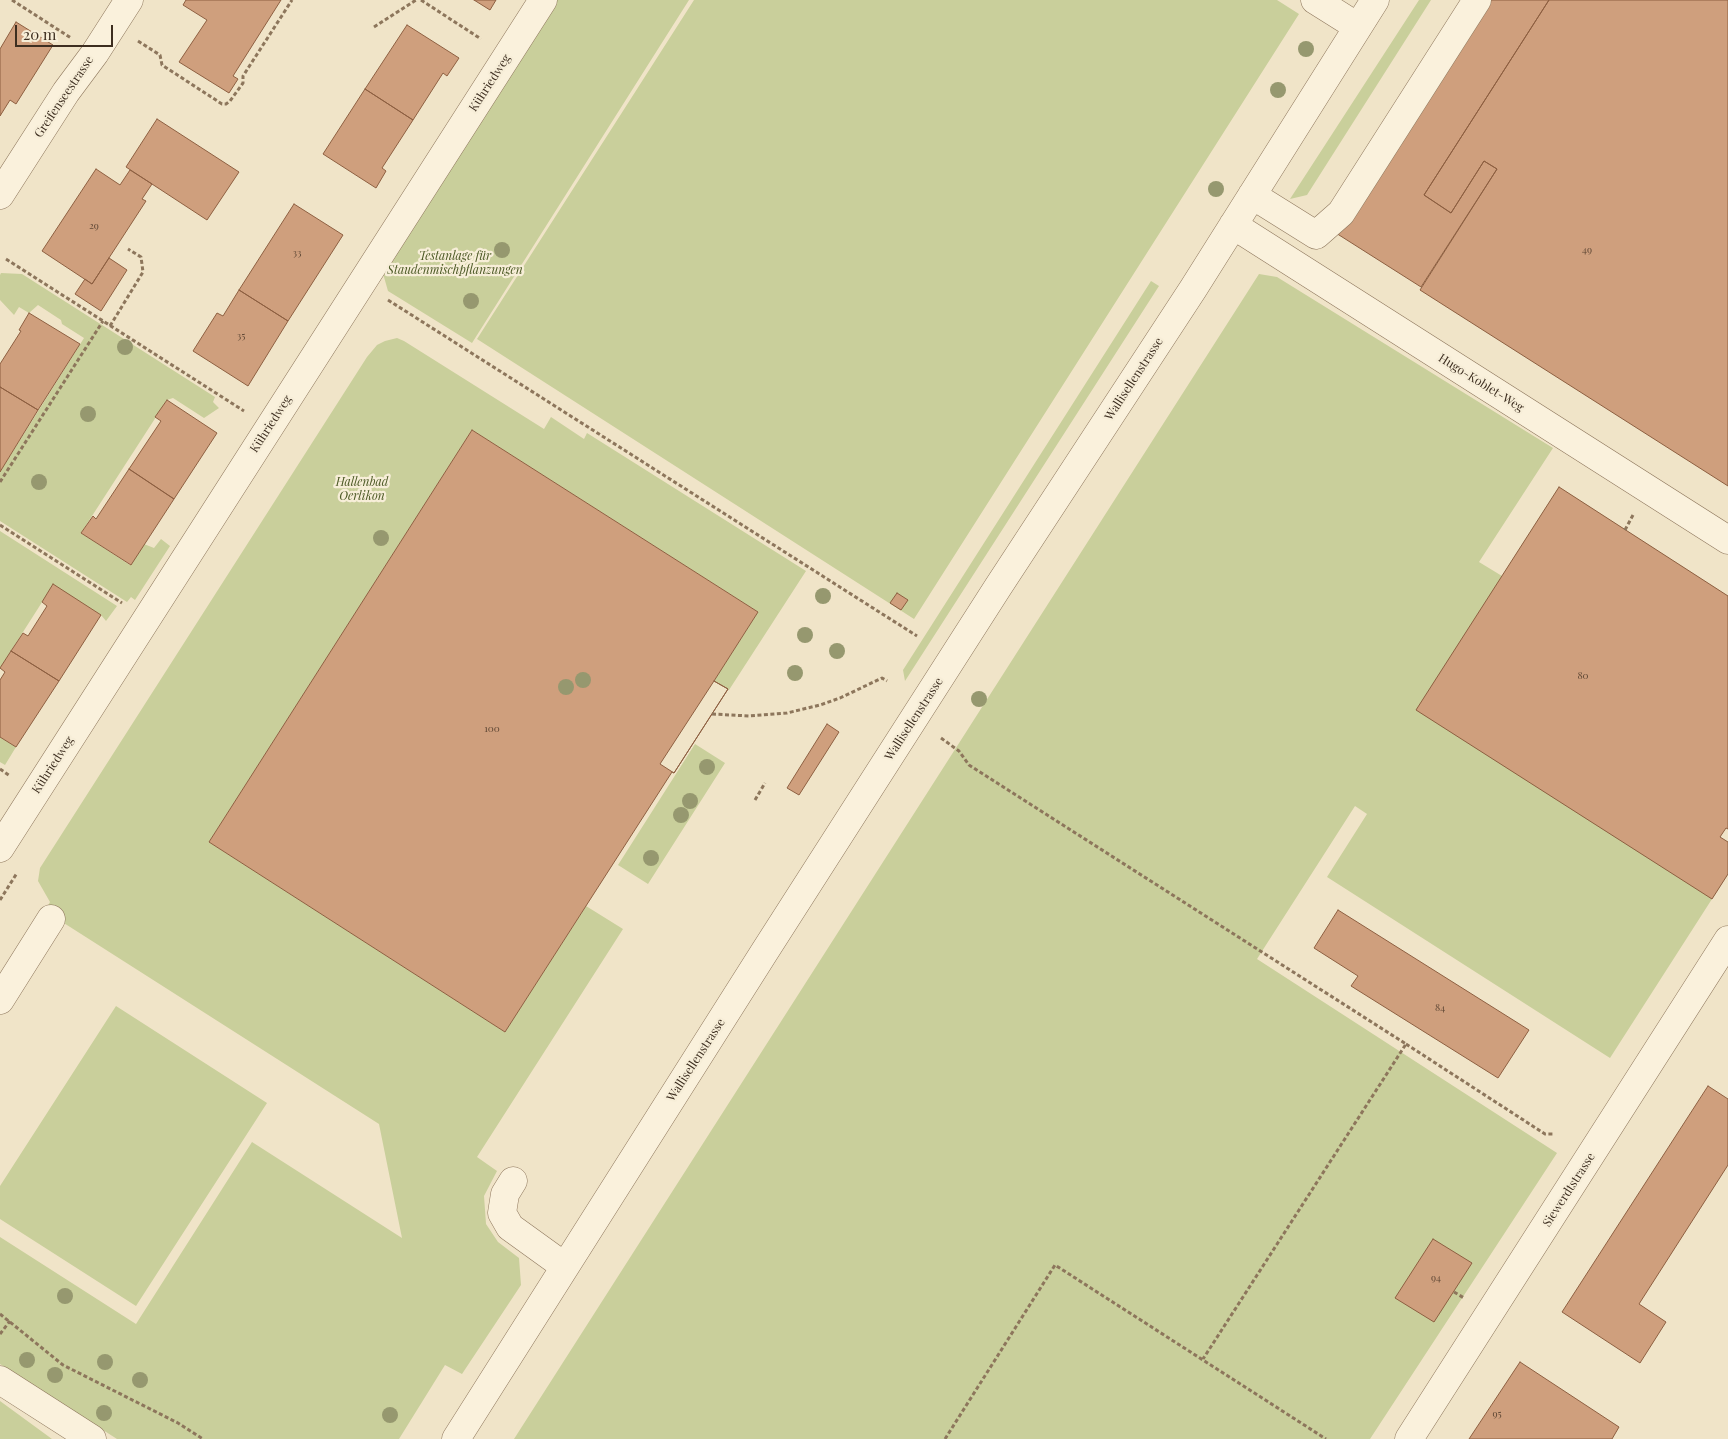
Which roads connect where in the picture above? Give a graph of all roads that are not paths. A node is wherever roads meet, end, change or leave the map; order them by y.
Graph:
1 (128, 0) edge
2 (543, 0) edge
3 (1315, 0) edge
4 (1477, 0) edge
5 (1361, 10) edge
6 (0, 195) edge
7 (1252, 195) junction
8 (1233, 225) junction
9 (1728, 540) edge
10 (0, 848) edge
11 (51, 919) dead end
12 (1728, 940) edge
13 (0, 1000) edge
14 (513, 1181) dead end
15 (564, 1266) junction
16 (0, 1380) edge
17 (92, 1439) edge
18 (456, 1439) edge
19 (1409, 1439) edge

1 - 6 street, Greifenseestrasse
2 - 10 street, Kühriedweg
3 - 5 street
4 - 7 street
5 - 7 street, Wallisellenstrasse
7 - 8 street, Wallisellenstrasse
8 - 9 street, Hugo-Koblet-Weg
8 - 15 street, Wallisellenstrasse
11 - 13 street
12 - 19 street, Siewerdtstrasse
14 - 15 street
15 - 18 street, Wallisellenstrasse
16 - 17 street

